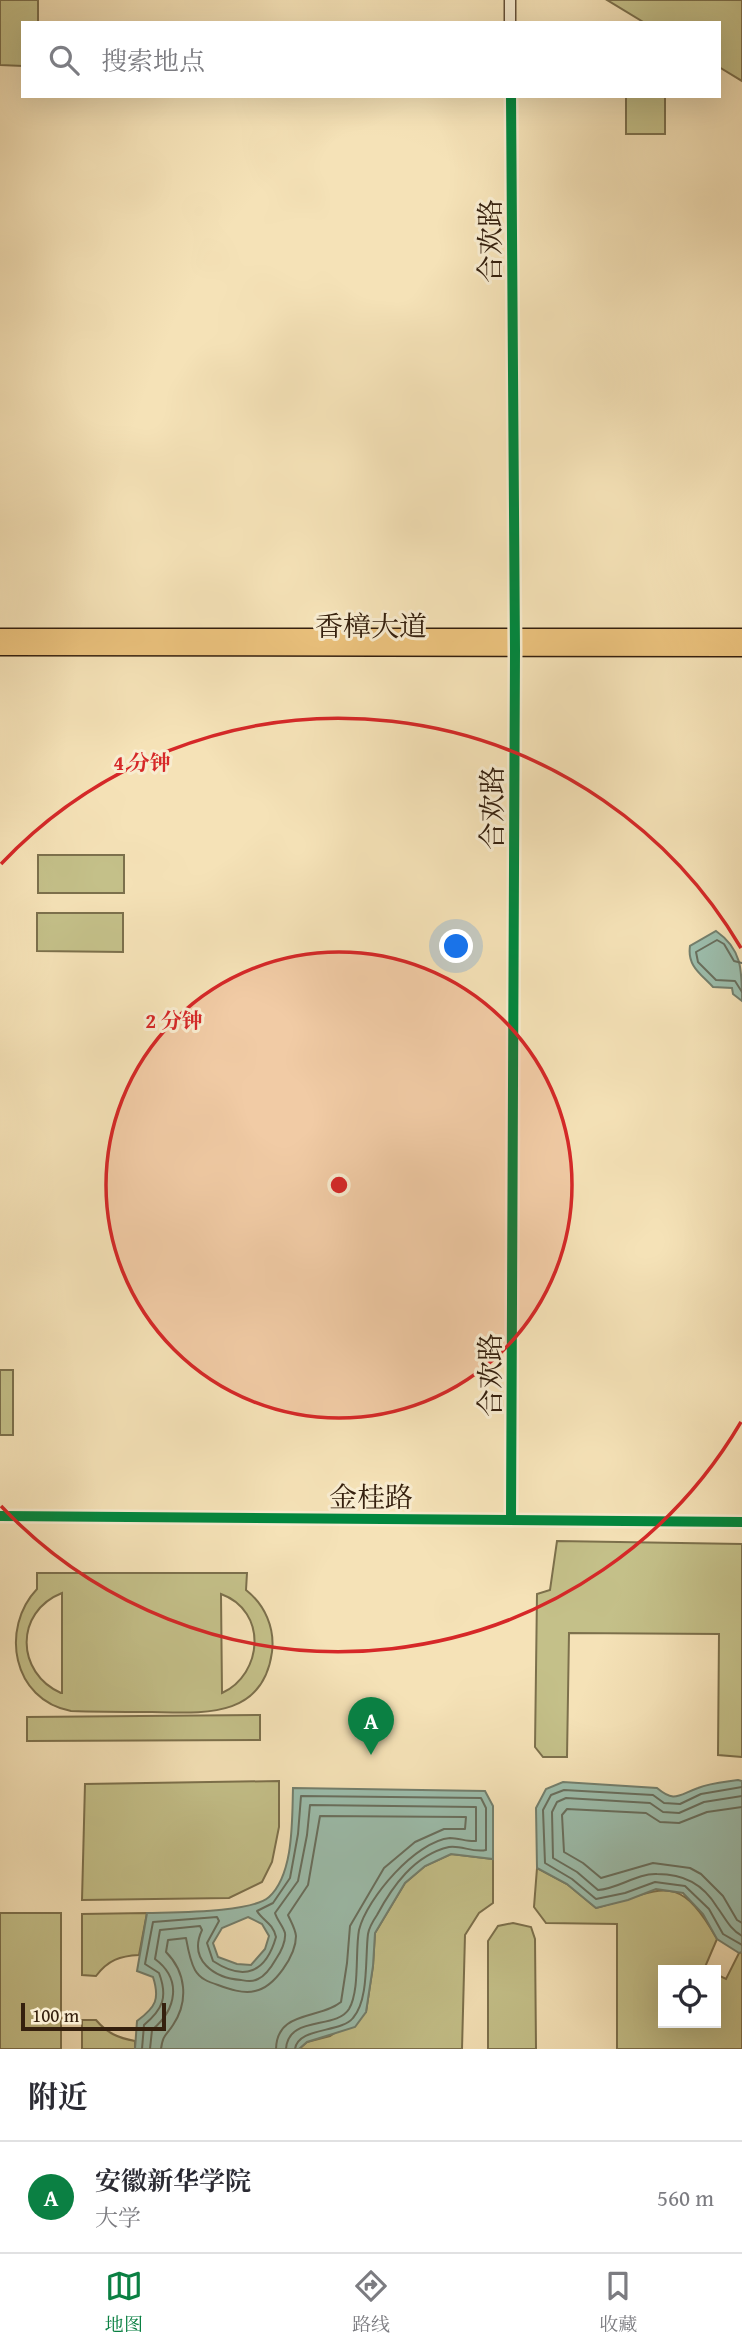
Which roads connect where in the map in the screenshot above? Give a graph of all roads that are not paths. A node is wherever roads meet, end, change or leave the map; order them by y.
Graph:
1 (510, 0) edge
2 (510, 21) edge
3 (511, 98) edge
4 (0, 636) edge
5 (742, 636) edge
6 (515, 643) junction
7 (0, 648) edge
8 (742, 649) edge
9 (0, 1516) edge
10 (511, 1520) junction
11 (742, 1522) edge

1 - 2 street
3 - 6 street, 合欢路
4 - 6 main road, 香樟大道
5 - 6 main road, 香樟大道
6 - 7 main road, 香樟大道
6 - 8 main road, 香樟大道
6 - 10 street, 合欢路
9 - 10 street, 金桂路
10 - 11 street, 金桂路

